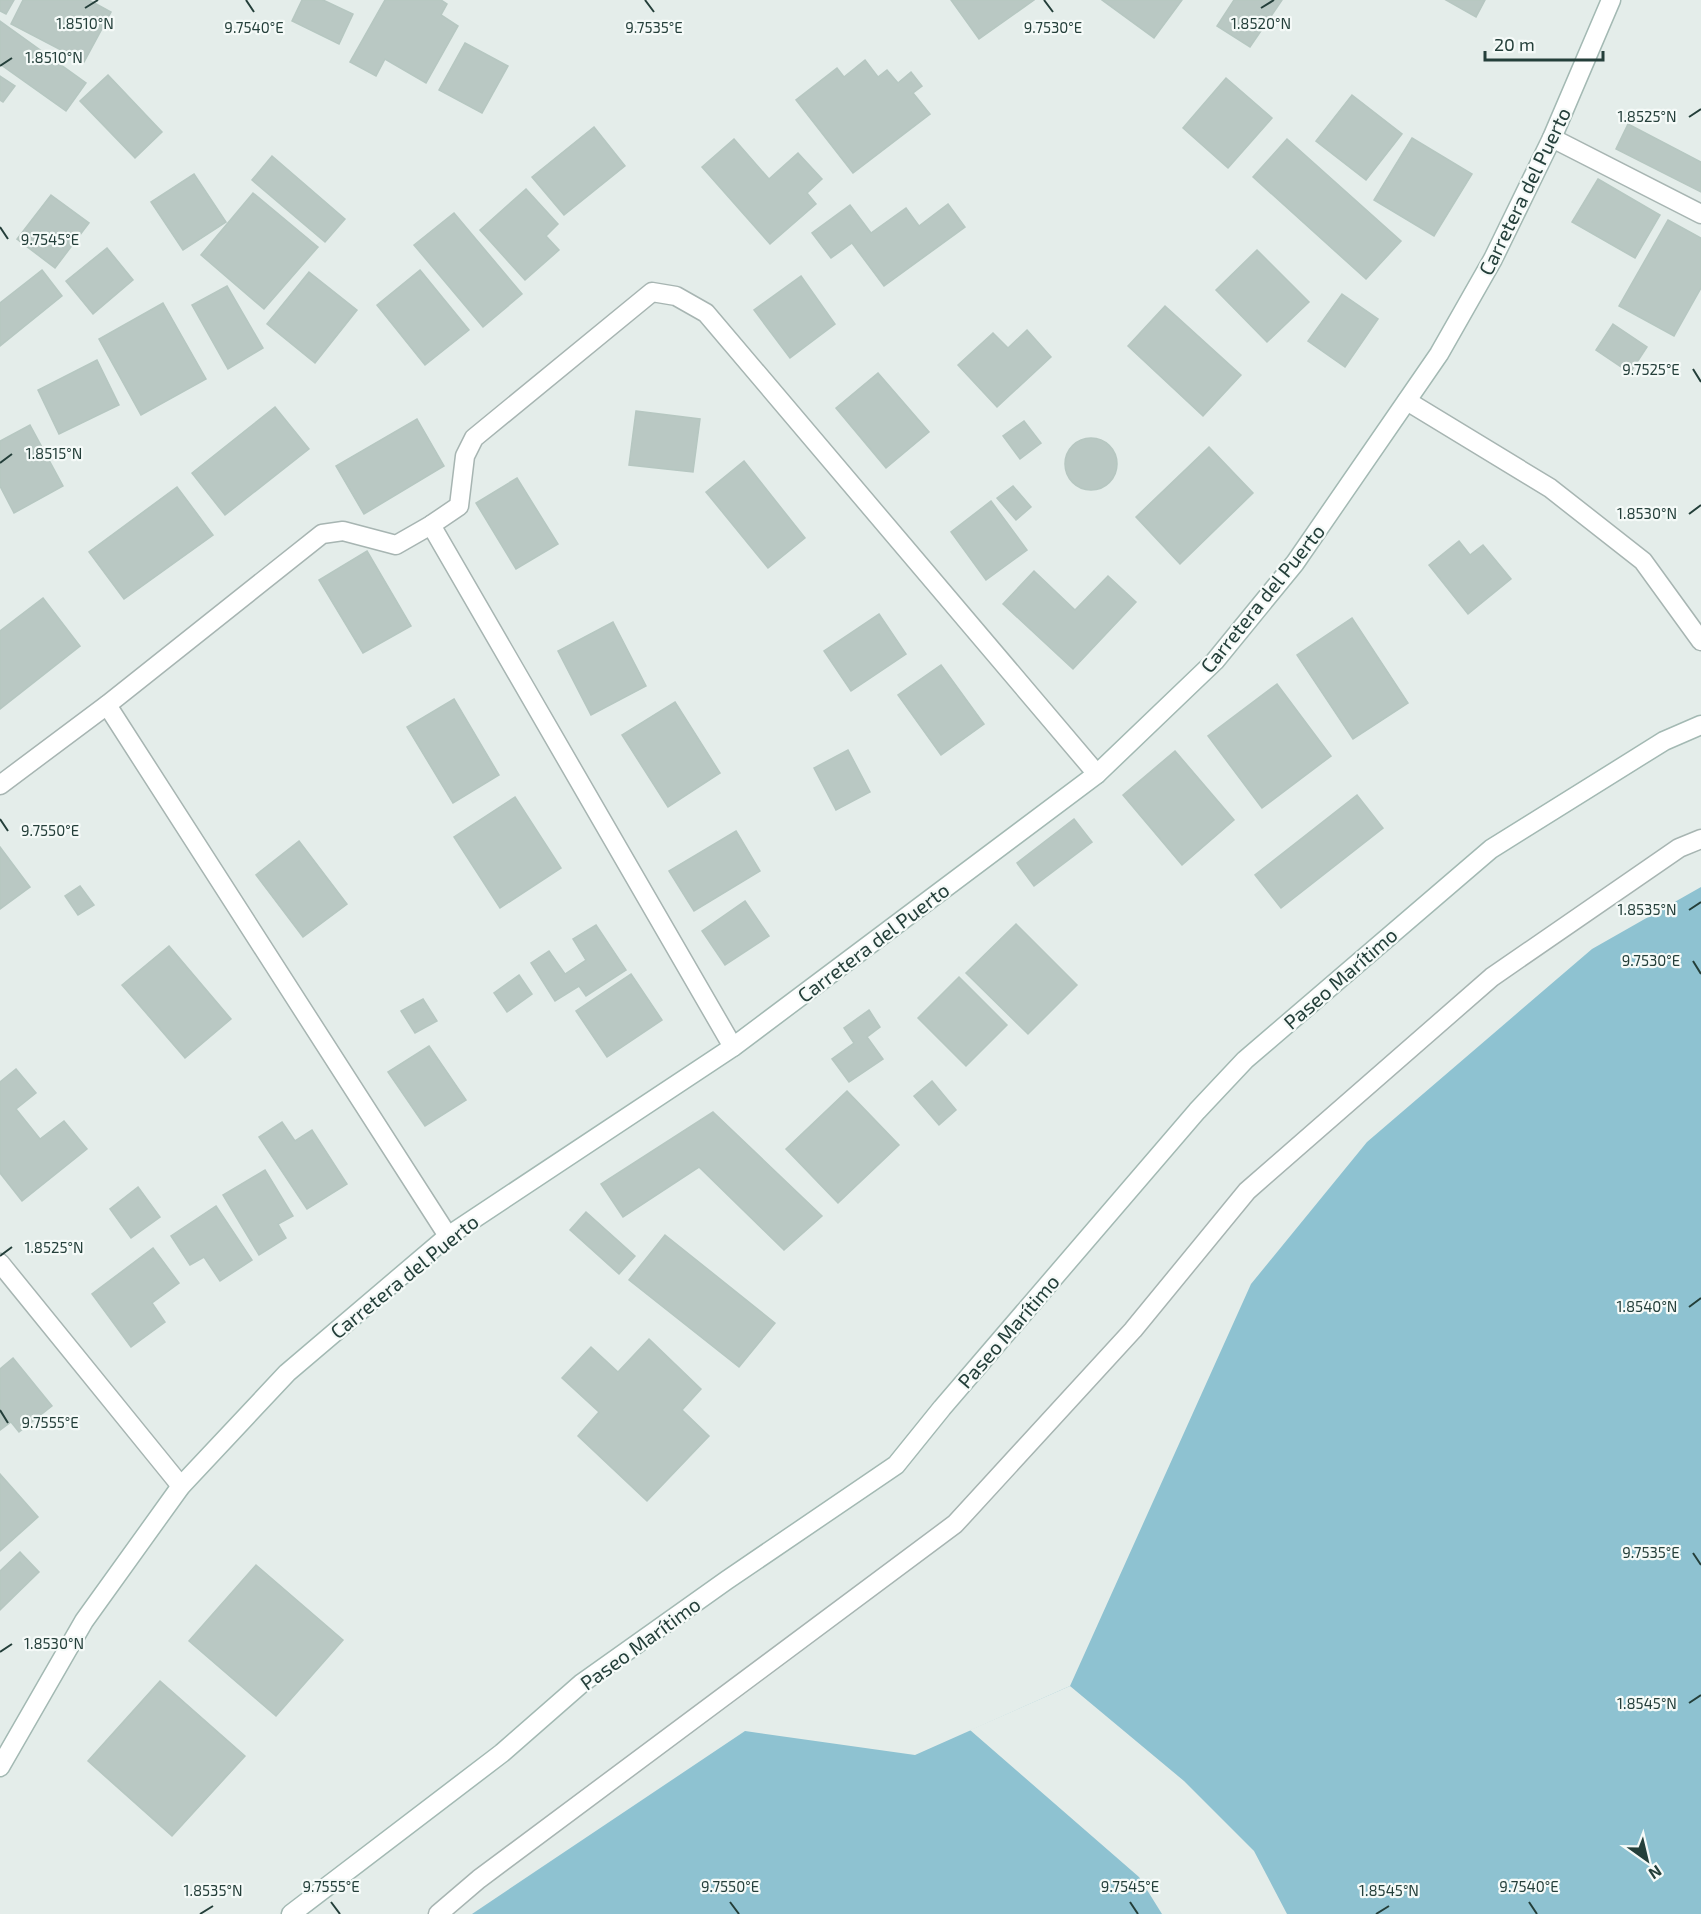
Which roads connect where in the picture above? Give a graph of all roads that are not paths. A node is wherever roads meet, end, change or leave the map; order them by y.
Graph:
1 (1608, 1) edge
2 (1552, 138) junction
3 (1701, 214) edge
4 (1407, 401) junction
5 (431, 525) junction
6 (1701, 641) edge
7 (107, 705) junction
8 (1701, 725) edge
9 (1097, 774) junction
10 (0, 785) edge
11 (1701, 838) edge
12 (733, 1047) junction
13 (448, 1236) junction
14 (0, 1263) edge
15 (182, 1486) junction
16 (0, 1767) edge
17 (291, 1914) edge
18 (438, 1914) edge

1 - 2 street, Carretera del Puerto
2 - 3 street
2 - 4 street, Carretera del Puerto
4 - 6 street
4 - 9 street, Carretera del Puerto
5 - 7 street
5 - 9 street
5 - 12 street
7 - 10 street
7 - 13 street
8 - 17 street, Paseo Marítimo
9 - 12 street, Carretera del Puerto
11 - 18 street
12 - 13 street, Carretera del Puerto
13 - 15 street, Carretera del Puerto
14 - 15 street
15 - 16 street, Carretera del Puerto

